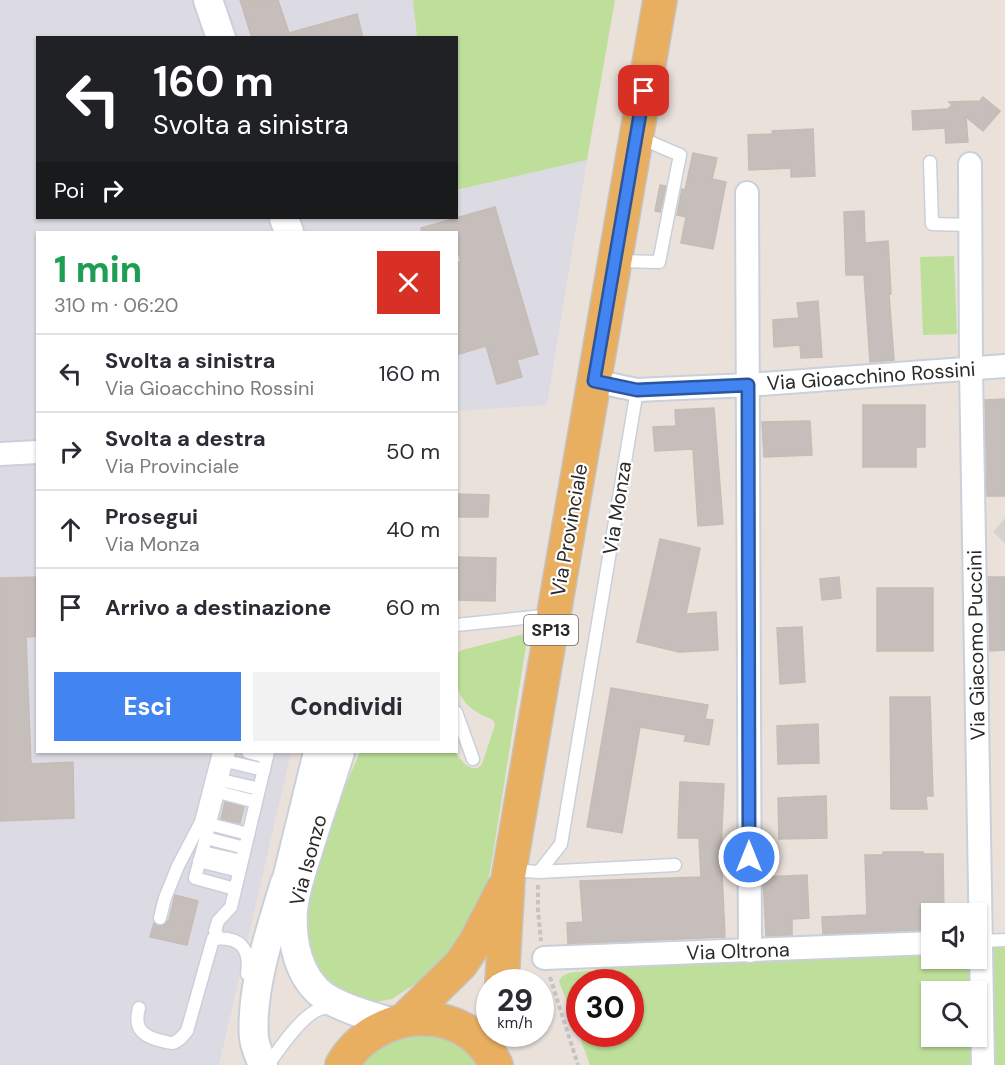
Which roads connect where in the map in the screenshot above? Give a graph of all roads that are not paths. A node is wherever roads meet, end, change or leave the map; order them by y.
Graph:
1 (208, 0) edge
2 (660, 0) edge
3 (220, 36) edge
4 (637, 136) junction
5 (930, 162) dead end
6 (970, 164) dead end
7 (747, 193) dead end
8 (970, 225) junction
9 (615, 261) junction
10 (1005, 366) edge
11 (971, 368) junction
12 (594, 381) junction
13 (748, 385) junction
14 (637, 390) junction
15 (36, 452) edge
16 (0, 454) edge
17 (554, 615) junction
18 (458, 625) edge
19 (458, 718) edge
20 (315, 753) edge
21 (324, 753) edge
22 (340, 753) edge
23 (347, 753) edge
24 (268, 754) edge
25 (225, 755) edge
26 (473, 759) dead end
27 (264, 770) junction
28 (220, 786) junction
29 (259, 789) junction
30 (256, 802) junction
31 (319, 816) junction
32 (210, 824) junction
33 (248, 834) junction
34 (206, 838) junction
35 (245, 848) junction
36 (201, 856) junction
37 (675, 865) dead end
38 (240, 866) junction
39 (519, 874) junction
40 (235, 888) junction
41 (978, 903) edge
42 (160, 918) dead end
43 (273, 920) junction
44 (219, 938) junction
45 (1005, 940) edge
46 (987, 941) edge
47 (921, 943) edge
48 (750, 951) junction
49 (544, 958) dead end
50 (504, 969) edge
51 (980, 969) edge
52 (345, 1007) junction
53 (139, 1008) dead end
54 (398, 1022) junction
55 (498, 1047) edge
56 (258, 1052) edge
57 (268, 1065) edge
58 (342, 1065) edge
59 (496, 1065) edge
60 (983, 1065) edge

1 - 3 street
2 - 4 main road, SP13
4 - 9 main road, SP13
4 - 9 lane
5 - 8 lane
6 - 8 street, Via Giacomo Puccini
7 - 13 street
8 - 11 street, Via Giacomo Puccini
9 - 12 main road, Via Provinciale / SP13
10 - 11 street, Via Gioacchino Rossini
11 - 13 street, Via Gioacchino Rossini
11 - 41 street, Via Giacomo Puccini
12 - 14 street, Via Gioacchino Rossini
12 - 17 main road, Via Provinciale / SP13
13 - 14 street, Via Gioacchino Rossini
13 - 48 street
14 - 39 lane, Via Monza
15 - 16 street
17 - 18 lane
17 - 39 main road, Via Provinciale / SP13
19 - 26 lane
20 - 43 street
21 - 43 street
22 - 31 street, Via Isonzo
23 - 31 lane
24 - 27 lane
25 - 27 lane
25 - 28 lane
25 - 42 lane
27 - 29 lane
28 - 29 lane
28 - 30 lane
28 - 32 lane
29 - 30 lane
30 - 33 lane
31 - 52 street, Via Isonzo
32 - 33 lane
32 - 34 lane
33 - 35 lane
34 - 35 lane
34 - 36 lane
35 - 38 lane
36 - 38 lane
36 - 40 lane
37 - 39 lane
38 - 40 lane
39 - 50 main road, Via Provinciale / SP13
39 - 54 main road, Via Provinciale / SP13
40 - 44 lane
43 - 56 street
44 - 53 lane
44 - 56 lane
45 - 46 lane
47 - 48 street, Via Oltrona
48 - 49 street, Via Oltrona
51 - 60 street, Via Giacomo Puccini
52 - 54 street, Via Isonzo
52 - 57 lane
54 - 58 main road, SP13
54 - 59 main road, SP13
55 - 59 main road, SP13

